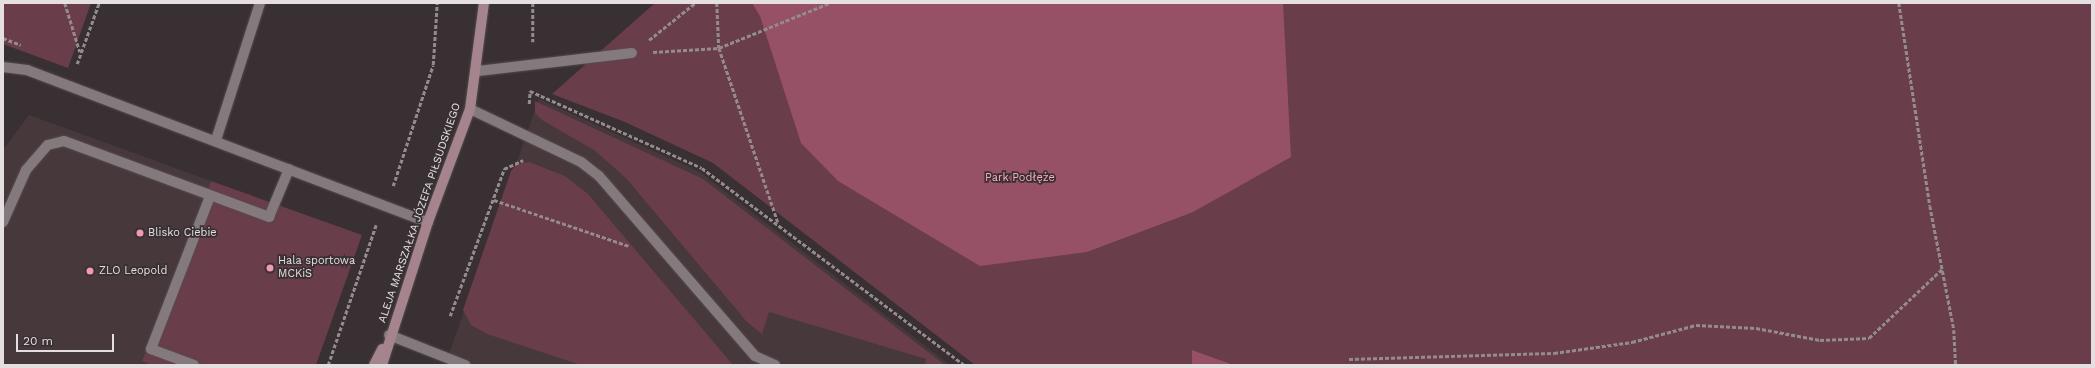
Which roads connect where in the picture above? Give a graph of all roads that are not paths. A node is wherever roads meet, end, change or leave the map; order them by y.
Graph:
1 (260, 3) edge
2 (484, 3) edge
3 (632, 53) road end
4 (3, 68) edge
5 (478, 71) junction
6 (470, 109) junction
7 (216, 140) junction
8 (289, 169) junction
9 (210, 196) junction
10 (3, 222) edge
11 (428, 222) junction
12 (389, 335) junction
13 (194, 365) edge
14 (374, 365) edge
15 (382, 365) edge
16 (465, 365) edge
17 (775, 365) edge

1 - 7 lane
2 - 5 street, ALEJA MARSZAŁKA JÓZEFA PIŁSUDSKIEGO
3 - 5 lane
4 - 7 lane
5 - 6 street, ALEJA MARSZAŁKA JÓZEFA PIŁSUDSKIEGO
6 - 11 street, ALEJA MARSZAŁKA JÓZEFA PIŁSUDSKIEGO
6 - 17 lane
7 - 8 lane
8 - 9 lane
8 - 11 lane
9 - 10 lane
9 - 13 lane
11 - 12 street, ALEJA MARSZAŁKA JÓZEFA PIŁSUDSKIEGO
12 - 14 street, ALEJA MARSZAŁKA JÓZEFA PIŁSUDSKIEGO
12 - 15 street, ALEJA MARSZAŁKA JÓZEFA PIŁSUDSKIEGO
12 - 16 lane

